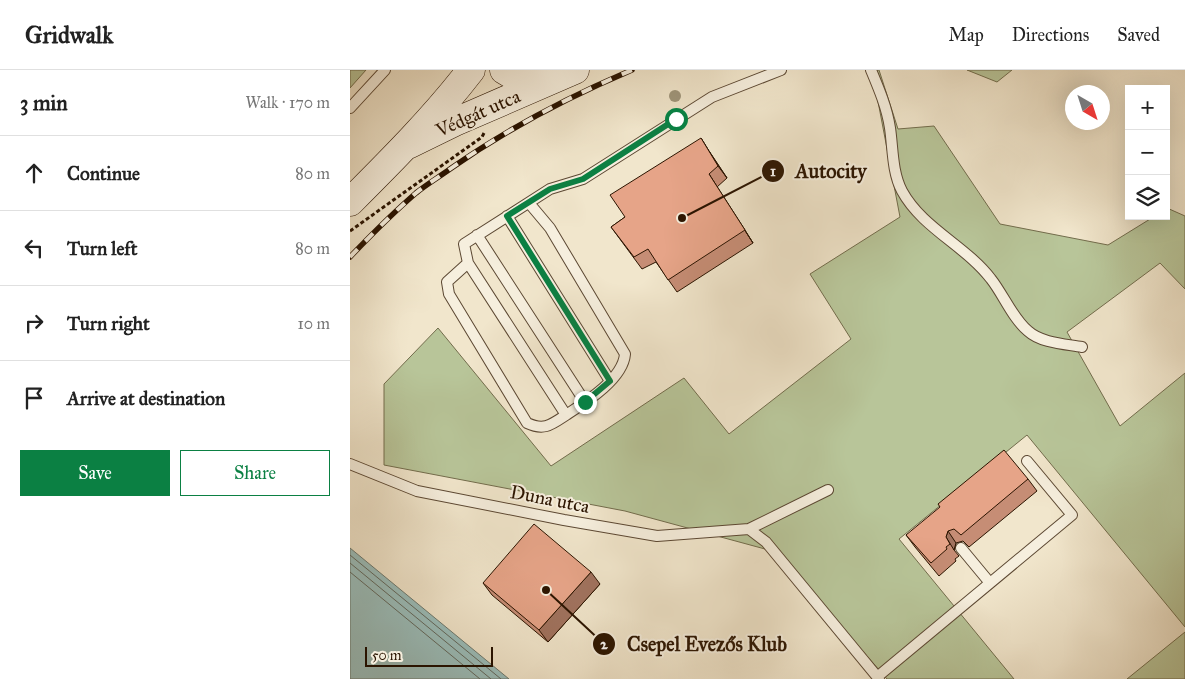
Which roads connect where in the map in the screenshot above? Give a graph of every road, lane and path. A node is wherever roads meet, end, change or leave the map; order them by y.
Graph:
1 (385, 70) edge
2 (471, 70) edge
3 (504, 70) edge
4 (569, 70) edge
5 (575, 70) edge
6 (782, 70) edge
7 (871, 70) edge
8 (350, 108) edge
9 (483, 110) junction
10 (408, 144) junction
11 (350, 202) edge
12 (529, 202) junction
13 (507, 216) junction
14 (350, 231) edge
15 (476, 235) junction
16 (468, 263) junction
17 (1082, 347) dead end
18 (610, 381) junction
19 (585, 402) junction
20 (566, 415) junction
21 (1027, 461) dead end
22 (350, 464) edge
23 (828, 490) dead end
24 (749, 529) junction
25 (961, 548) edge
26 (990, 583) junction
27 (878, 678) edge

1 - 8 lane
2 - 10 main road, Védgát utca
3 - 4 main road, Védgát utca
5 - 9 main road, Védgát utca
6 - 12 lane
7 - 17 lane
9 - 10 main road, Védgát utca
9 - 14 path
10 - 11 main road, Védgát utca
12 - 13 lane
12 - 18 lane
13 - 15 lane
13 - 18 lane
15 - 16 lane
15 - 19 lane
16 - 20 lane
16 - 20 lane
18 - 19 lane
19 - 20 lane
21 - 26 lane
22 - 24 lane, Duna utca
23 - 24 lane, Duna utca
24 - 27 lane
25 - 26 lane
26 - 27 lane

